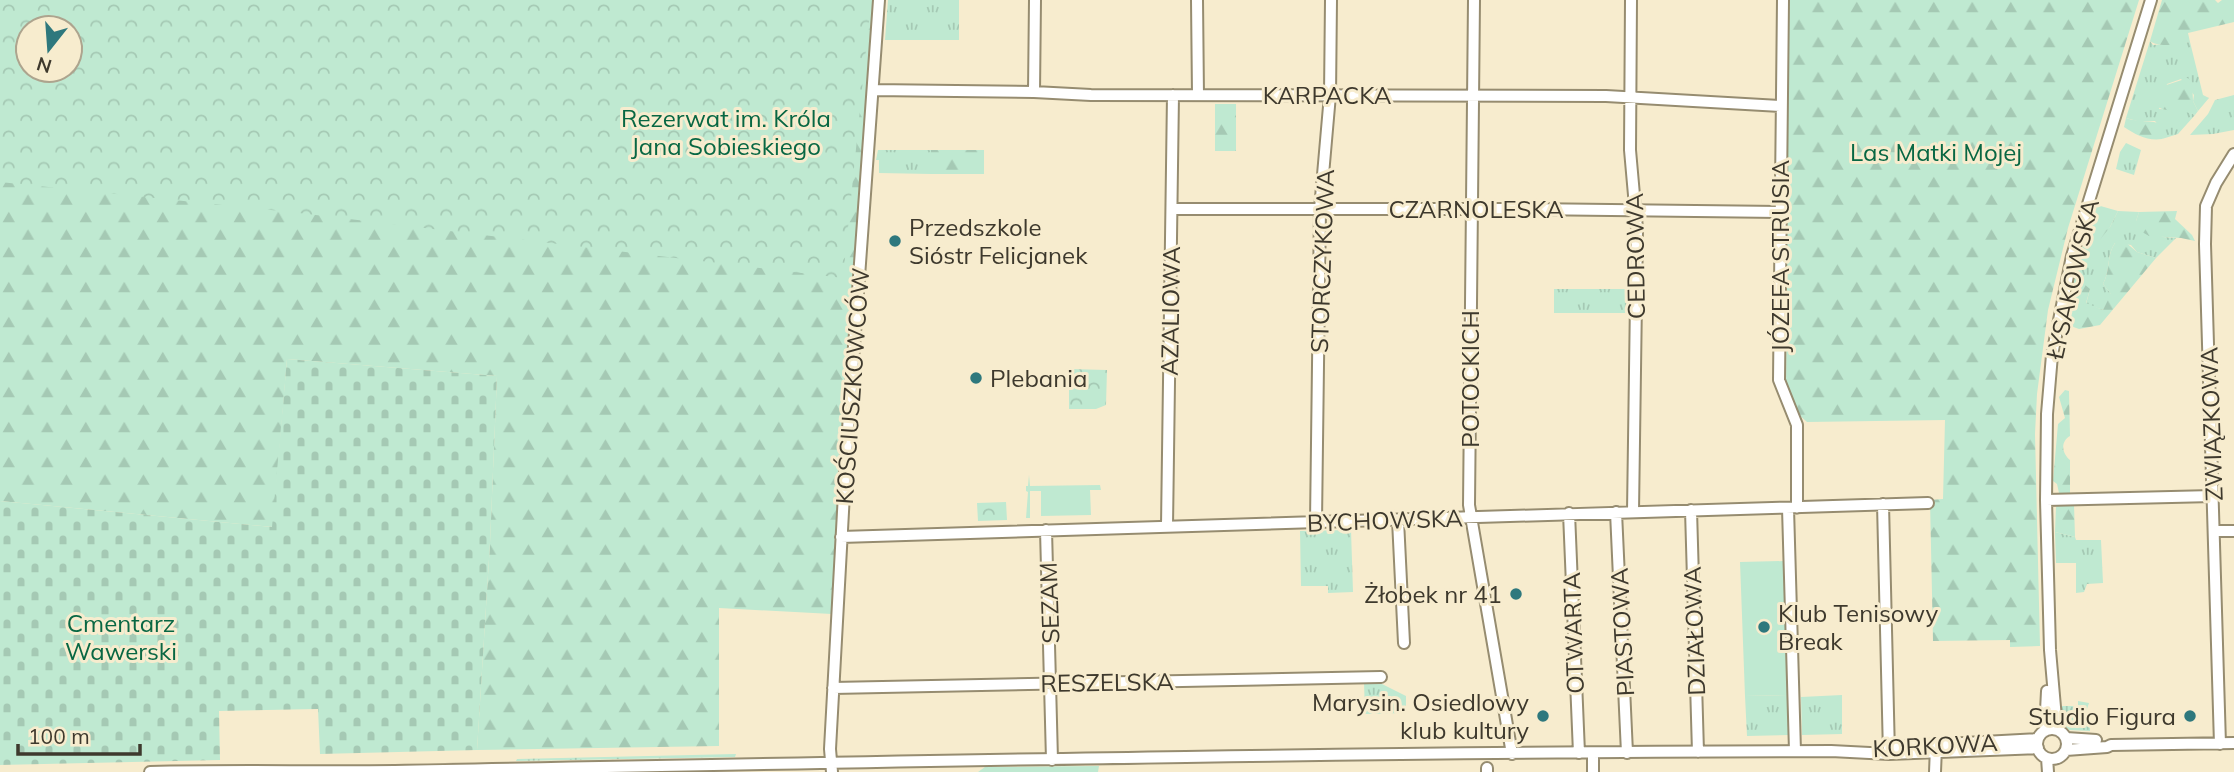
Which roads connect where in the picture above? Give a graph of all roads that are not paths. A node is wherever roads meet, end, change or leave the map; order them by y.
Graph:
1 (879, 0) edge
2 (1035, 0) edge
3 (1197, 0) edge
4 (1331, 0) edge
5 (1474, 0) edge
6 (1630, 0) edge
7 (1783, 0) edge
8 (2151, 0) edge
9 (873, 90) junction
10 (1034, 92) junction
11 (1173, 95) junction
12 (1198, 95) junction
13 (1331, 95) junction
14 (1473, 95) junction
15 (1629, 99) junction
16 (1781, 106) junction
17 (2234, 154) edge
18 (1172, 209) junction
19 (1320, 209) junction
20 (1472, 209) junction
21 (1637, 210) junction
22 (1781, 212) junction
23 (2213, 496) junction
24 (2046, 500) junction
25 (1928, 503) dead end
26 (1883, 504) junction
27 (1792, 508) junction
28 (1691, 510) junction
29 (1616, 512) junction
30 (1633, 512) junction
31 (1569, 513) junction
32 (1470, 517) junction
33 (1398, 520) junction
34 (1316, 522) junction
35 (1167, 526) junction
36 (1046, 530) junction
37 (2214, 531) junction
38 (2234, 531) edge
39 (841, 537) junction
40 (1404, 643) dead end
41 (1381, 677) dead end
42 (1052, 683) junction
43 (833, 688) junction
44 (2049, 737) junction
45 (2234, 743) edge
46 (2111, 744) junction
47 (2220, 744) junction
48 (1936, 749) junction
49 (1889, 750) junction
50 (2066, 750) junction
51 (1796, 751) junction
52 (1698, 752) junction
53 (1579, 753) junction
54 (1593, 753) junction
55 (1627, 753) junction
56 (1512, 754) junction
57 (2052, 758) junction
58 (972, 760) junction
59 (1052, 760) junction
60 (831, 767) edge
61 (150, 772) edge
62 (972, 772) edge
63 (1593, 772) edge
64 (1935, 772) edge
65 (2048, 772) edge
66 (2056, 772) edge

1 - 9 street, KOŚCIUSZKOWCÓW
2 - 10 street
3 - 12 street
4 - 13 street, STORCZYKOWA
5 - 14 street, POTOCKICH
6 - 15 street, CEDROWA
7 - 16 street, JÓZEFA STRUSIA
8 - 24 street, ŁYSAKOWSKA
9 - 10 street, KARPACKA
9 - 39 street, KOŚCIUSZKOWCÓW
10 - 11 street, KARPACKA
11 - 12 street, KARPACKA
11 - 18 street, AZALIOWA
12 - 13 street, KARPACKA
13 - 14 street, KARPACKA
13 - 19 street, STORCZYKOWA
14 - 15 street, KARPACKA
14 - 20 street, POTOCKICH
15 - 16 street, KARPACKA
15 - 21 street, CEDROWA
16 - 22 street, JÓZEFA STRUSIA
17 - 23 street, ZWIĄZKOWA
18 - 19 street, CZARNOLESKA
18 - 35 street, AZALIOWA
19 - 20 street, CZARNOLESKA
19 - 34 street, STORCZYKOWA
20 - 21 street, CZARNOLESKA
20 - 32 street, POTOCKICH
21 - 22 street, CZARNOLESKA
21 - 30 street, CEDROWA
22 - 27 street, JÓZEFA STRUSIA
23 - 24 street
23 - 37 street, ZWIĄZKOWA
24 - 44 street, ŁYSAKOWSKA
25 - 26 street, BYCHOWSKA
26 - 27 street, BYCHOWSKA
26 - 49 street
27 - 28 street, BYCHOWSKA
27 - 51 street, JÓZEFA STRUSIA
28 - 30 street, BYCHOWSKA
28 - 52 street, DZIAŁOWA
29 - 30 street, BYCHOWSKA
29 - 31 street, BYCHOWSKA
29 - 55 street, PIASTOWA
31 - 32 street, BYCHOWSKA
31 - 53 street, OTWARTA
32 - 33 street, BYCHOWSKA
32 - 56 street, POTOCKICH
33 - 34 street, BYCHOWSKA
33 - 40 street
34 - 35 street, BYCHOWSKA
35 - 36 street, BYCHOWSKA
36 - 39 street, BYCHOWSKA
36 - 42 street, SEZAM
37 - 38 street
37 - 47 street, ZWIĄZKOWA
39 - 43 street, KOŚCIUSZKOWCÓW
41 - 42 street, RESZELSKA
42 - 43 street, RESZELSKA
42 - 59 street, SEZAM
43 - 60 street, KOŚCIUSZKOWCÓW
44 - 46 street, KORKOWA
44 - 48 street, KORKOWA
44 - 50 street, ŁYSAKOWSKA
44 - 57 street
45 - 47 street, KORKOWA
46 - 47 street, KORKOWA
46 - 50 street, KORKOWA
48 - 49 street, KORKOWA
48 - 64 street
49 - 51 street, KORKOWA
50 - 57 street
51 - 52 street, KORKOWA
52 - 55 street, KORKOWA
53 - 54 street, KORKOWA
53 - 56 street, KORKOWA
54 - 55 street, KORKOWA
54 - 63 street
56 - 59 street, KORKOWA
57 - 65 street
57 - 66 street
58 - 59 street, KORKOWA
58 - 60 street, KORKOWA
58 - 62 street
60 - 61 street, KORKOWA

